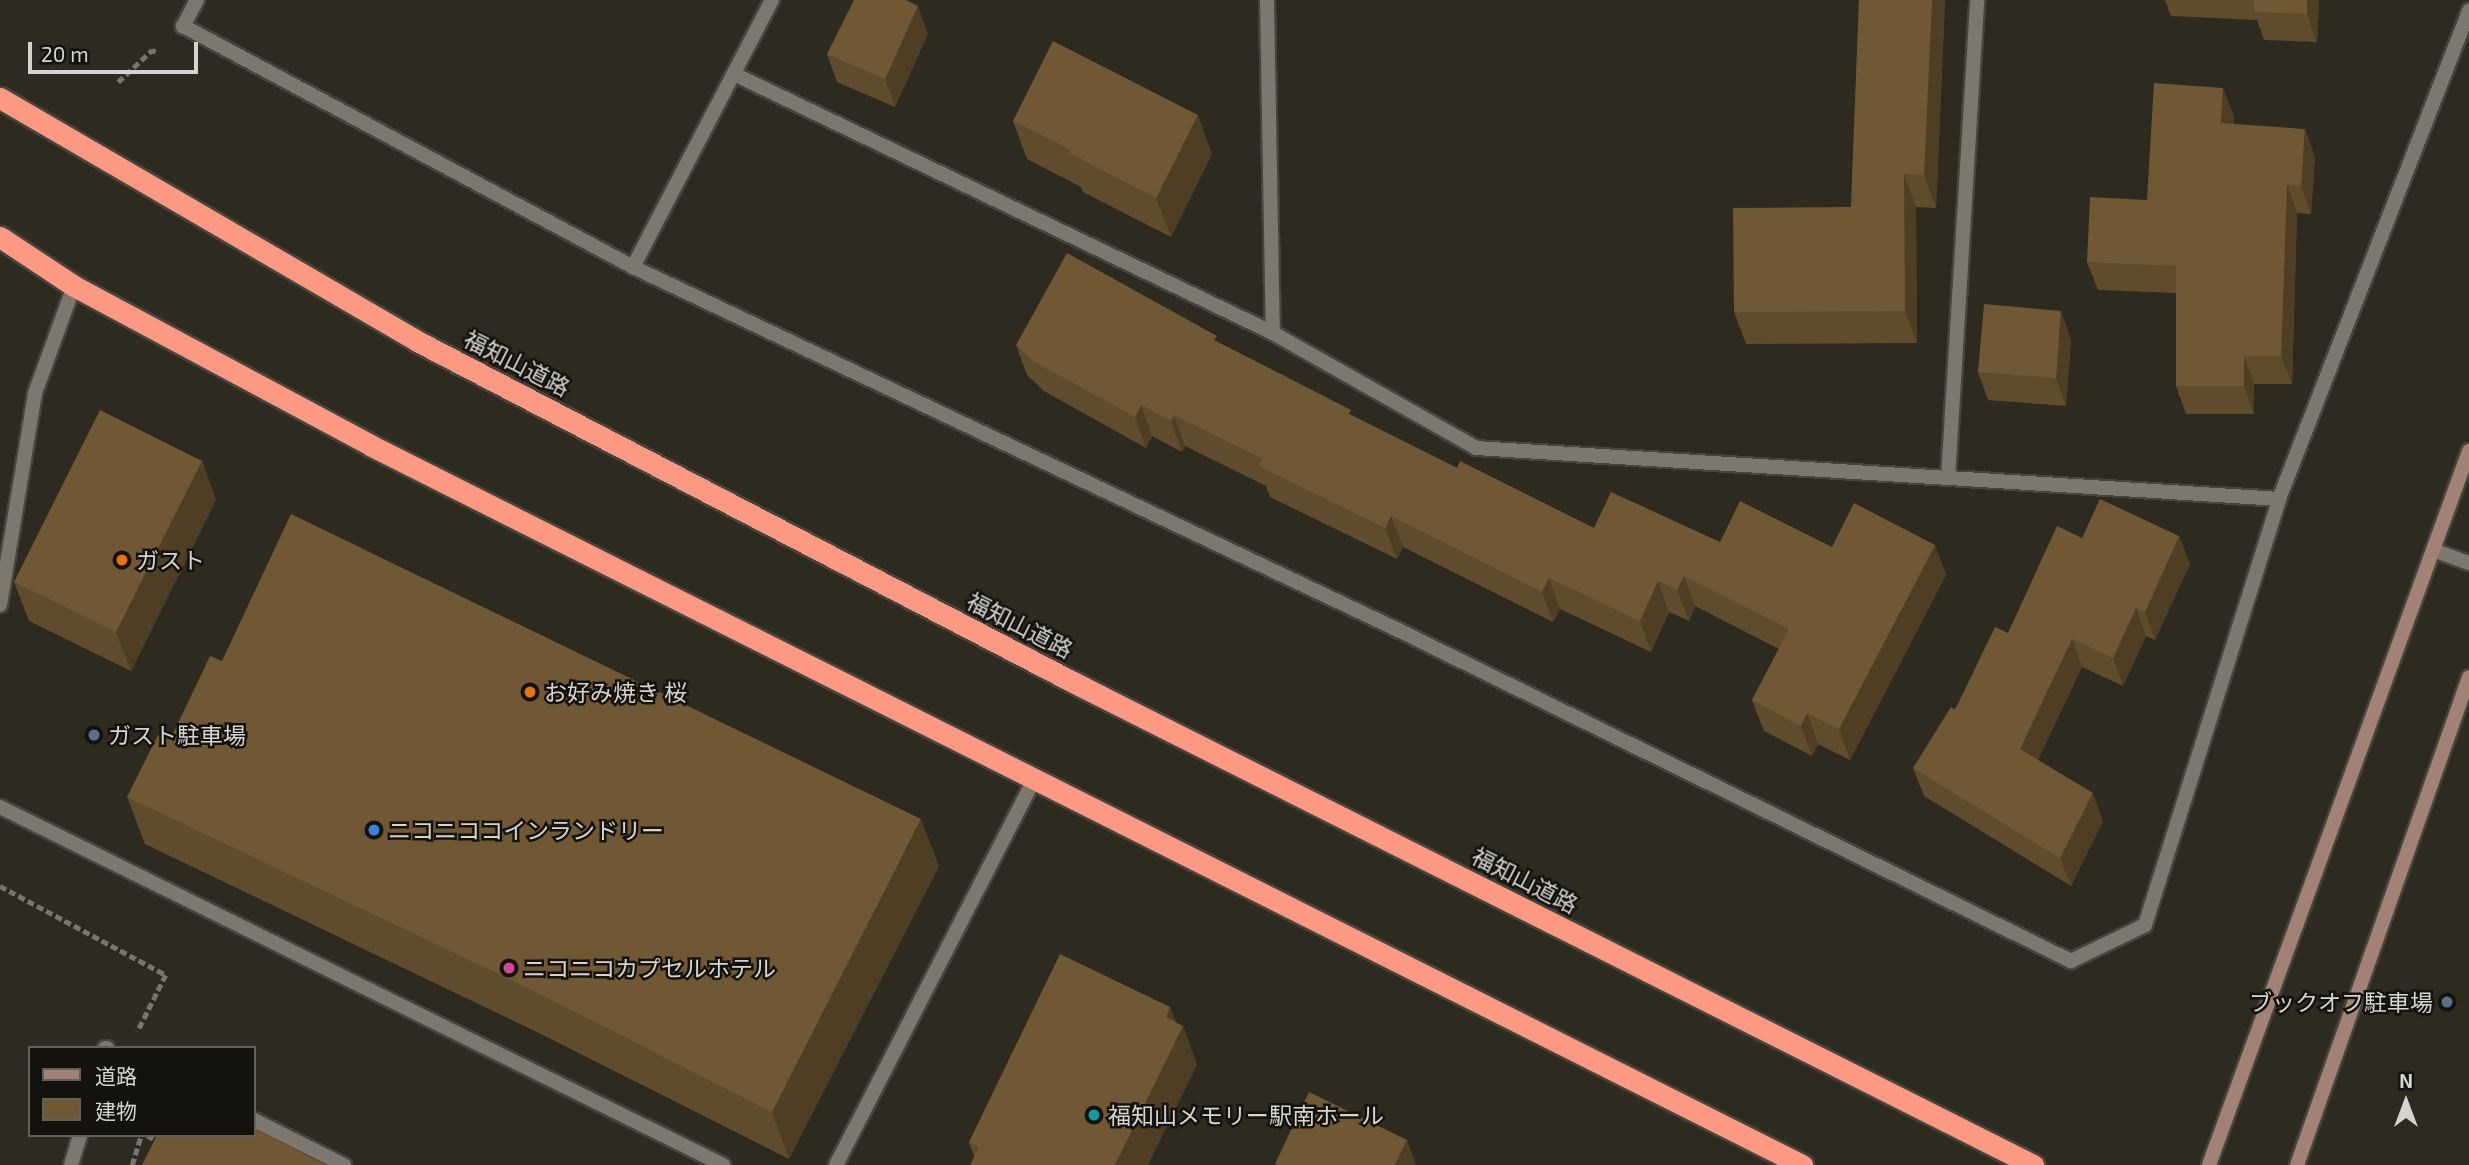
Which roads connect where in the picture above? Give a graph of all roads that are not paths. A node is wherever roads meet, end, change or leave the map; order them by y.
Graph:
1 (197, 0) edge
2 (772, 0) edge
3 (1267, 0) edge
4 (1977, 0) edge
5 (2469, 11) edge
6 (736, 75) junction
7 (0, 98) edge
8 (0, 237) edge
9 (633, 267) junction
10 (74, 286) junction
11 (1273, 333) junction
12 (2469, 451) edge
13 (1948, 478) junction
14 (2278, 499) junction
15 (2433, 550) junction
16 (2469, 562) edge
17 (0, 606) edge
18 (2469, 677) edge
19 (1034, 780) junction
20 (0, 807) edge
21 (256, 1122) edge
22 (79, 1137) edge
23 (71, 1165) edge
24 (344, 1165) edge
25 (723, 1165) edge
26 (836, 1165) edge
27 (1802, 1165) edge
28 (2033, 1165) edge
29 (2209, 1165) edge
30 (2297, 1165) edge

1 - 9 street
2 - 6 street
3 - 11 street
4 - 13 street
5 - 14 street
6 - 9 street
6 - 11 street
7 - 28 highway, 福知山道路
8 - 10 highway
9 - 14 street
10 - 17 street
10 - 19 highway
11 - 13 street
12 - 15 street
13 - 14 street
15 - 16 street
15 - 29 street
18 - 30 street
19 - 26 street
19 - 27 highway
20 - 25 street
21 - 24 street
22 - 23 street

